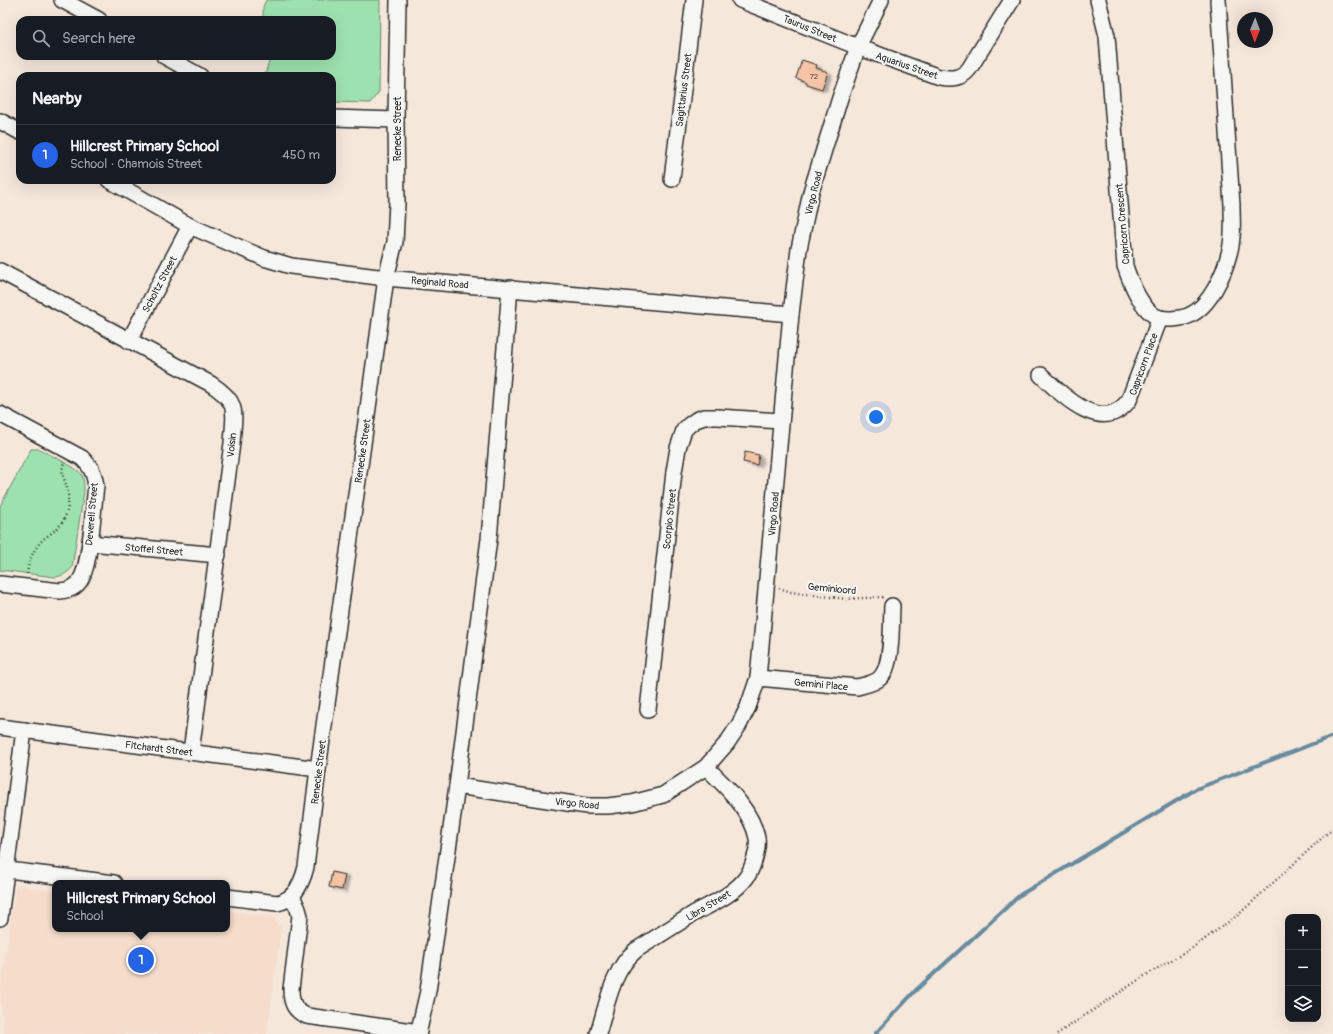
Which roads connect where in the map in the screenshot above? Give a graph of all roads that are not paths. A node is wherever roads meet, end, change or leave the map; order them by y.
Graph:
1 (62, 0) edge
2 (398, 0) edge
3 (694, 0) edge
4 (740, 0) edge
5 (881, 0) edge
6 (1012, 0) edge
7 (1098, 0) edge
8 (1218, 0) edge
9 (766, 4) edge
10 (91, 16) edge
11 (858, 48) junction
12 (171, 60) edge
13 (193, 72) edge
14 (336, 118) edge
15 (396, 120) junction
16 (0, 121) edge
17 (16, 130) edge
18 (672, 179) dead end
19 (116, 184) edge
20 (190, 226) junction
21 (0, 271) edge
22 (386, 278) junction
23 (510, 288) junction
24 (791, 314) junction
25 (1160, 318) junction
26 (129, 341) junction
27 (1041, 375) dead end
28 (0, 414) edge
29 (781, 421) junction
30 (90, 542) junction
31 (218, 555) junction
32 (0, 584) edge
33 (892, 606) road end
34 (758, 678) junction
35 (648, 710) dead end
36 (0, 727) edge
37 (24, 730) junction
38 (191, 752) junction
39 (706, 767) junction
40 (318, 769) junction
41 (457, 786) junction
42 (3, 869) edge
43 (90, 880) edge
44 (292, 896) junction
45 (230, 897) edge
46 (0, 918) edge
47 (418, 1033) edge
48 (598, 1034) edge

1 - 10 street
2 - 15 street, Renecke Street
3 - 18 street, Sagittarius Street
4 - 9 street, Taurus Street
5 - 11 street, Virgo Road
6 - 11 street, Aquarius Street
7 - 25 street, Capricorn Crescent
8 - 25 street
9 - 11 street, Taurus Street
11 - 24 street, Virgo Road
12 - 13 street
14 - 15 street
15 - 22 street, Renecke Street
16 - 17 street
19 - 20 street, Reginald Road
20 - 22 street, Reginald Road
20 - 26 street, Scholtz Street
21 - 26 street, Voisin
22 - 23 street, Reginald Road
22 - 40 street, Renecke Street
23 - 24 street, Reginald Road
23 - 41 street
24 - 29 street, Virgo Road
25 - 27 street, Capricorn Place
26 - 31 street, Voisin
28 - 30 street, Deverell Street
29 - 34 street, Virgo Road
29 - 35 street, Scorpio Street
30 - 31 street, Stoffel Street
30 - 32 street, Deverell Street
31 - 38 street, Voisin
33 - 34 street, Gemini Place
34 - 39 street, Virgo Road
36 - 37 street, Fitchardt Street
37 - 38 street, Fitchardt Street
37 - 42 street
38 - 40 street, Fitchardt Street
39 - 41 street, Virgo Road
39 - 48 street, Libra Street
40 - 44 street, Renecke Street
41 - 47 street
42 - 43 street
42 - 46 street
44 - 45 street
44 - 47 street

